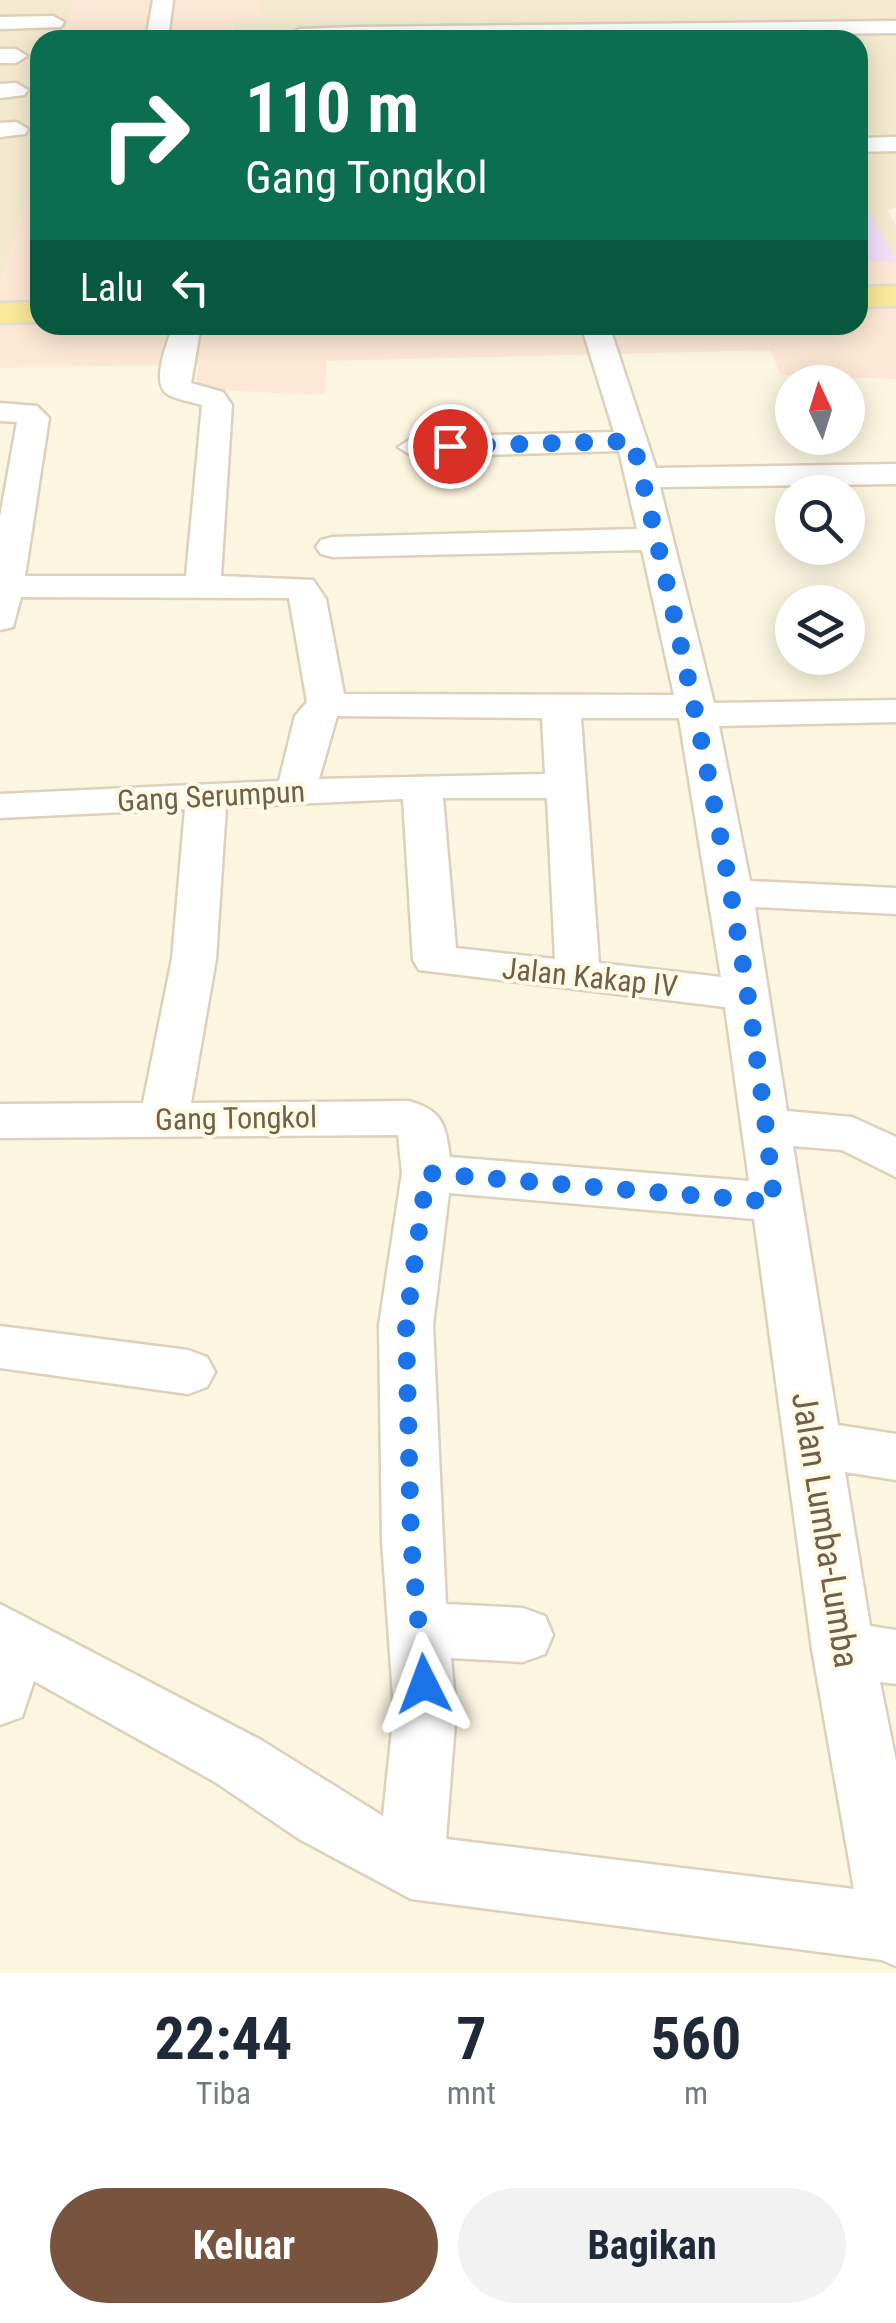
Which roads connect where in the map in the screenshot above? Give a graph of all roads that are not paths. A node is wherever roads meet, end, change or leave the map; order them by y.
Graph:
1 (164, 0) edge
2 (53, 22) dead end
3 (0, 23) edge
4 (896, 27) edge
5 (651, 28) edge
6 (159, 30) edge
7 (356, 30) edge
8 (868, 144) edge
9 (896, 144) edge
10 (896, 296) edge
11 (868, 297) edge
12 (30, 312) edge
13 (0, 313) edge
14 (185, 335) edge
15 (598, 335) edge
16 (0, 412) edge
17 (414, 447) dead end
18 (638, 460) junction
19 (896, 474) edge
20 (656, 539) junction
21 (333, 547) dead end
22 (202, 589) junction
23 (2, 597) edge
24 (327, 704) junction
25 (561, 707) junction
26 (697, 711) junction
27 (896, 711) edge
28 (422, 786) junction
29 (565, 786) junction
30 (296, 793) junction
31 (206, 797) junction
32 (0, 806) edge
33 (731, 893) junction
34 (896, 901) edge
35 (578, 976) junction
36 (745, 994) junction
37 (164, 1119) junction
38 (0, 1120) edge
39 (767, 1126) junction
40 (896, 1159) edge
41 (427, 1173) junction
42 (774, 1202) junction
43 (0, 1347) edge
44 (188, 1372) dead end
45 (811, 1444) junction
46 (896, 1457) edge
47 (421, 1630) junction
48 (523, 1634) dead end
49 (869, 1653) edge
50 (3, 1654) edge
51 (411, 1867) junction
52 (896, 1930) edge

1 - 6 street
2 - 3 street
4 - 5 street
5 - 7 street
8 - 9 street
10 - 11 main road
12 - 13 main road
14 - 22 street
15 - 18 street, Jalan Lumba-Lumba
16 - 23 street
17 - 18 street
18 - 19 street
18 - 20 street, Jalan Lumba-Lumba
20 - 21 street
20 - 26 street, Jalan Lumba-Lumba
22 - 23 street
22 - 24 street
24 - 25 street
24 - 30 street
25 - 26 street
25 - 29 street
26 - 27 street
26 - 33 street, Jalan Lumba-Lumba
28 - 29 street, Gang Serumpun
28 - 30 street, Gang Serumpun
28 - 35 street, Jalan Kakap IV
29 - 35 street
30 - 31 street, Gang Serumpun
31 - 32 street, Gang Serumpun
31 - 37 street
33 - 34 street
33 - 36 street, Jalan Lumba-Lumba
35 - 36 street, Jalan Kakap IV
36 - 39 street, Jalan Lumba-Lumba
37 - 38 street, Gang Tongkol
37 - 41 street, Gang Tongkol
39 - 40 street
39 - 42 street, Jalan Lumba-Lumba
41 - 42 street
41 - 47 street, Gang Tongkol
42 - 45 street, Jalan Lumba-Lumba
43 - 44 street
45 - 46 street
45 - 49 street, Jalan Lumba-Lumba
47 - 48 street
47 - 51 street, Gang Tongkol
49 - 52 street, Jalan Lumba-Lumba
50 - 51 street
51 - 52 street

